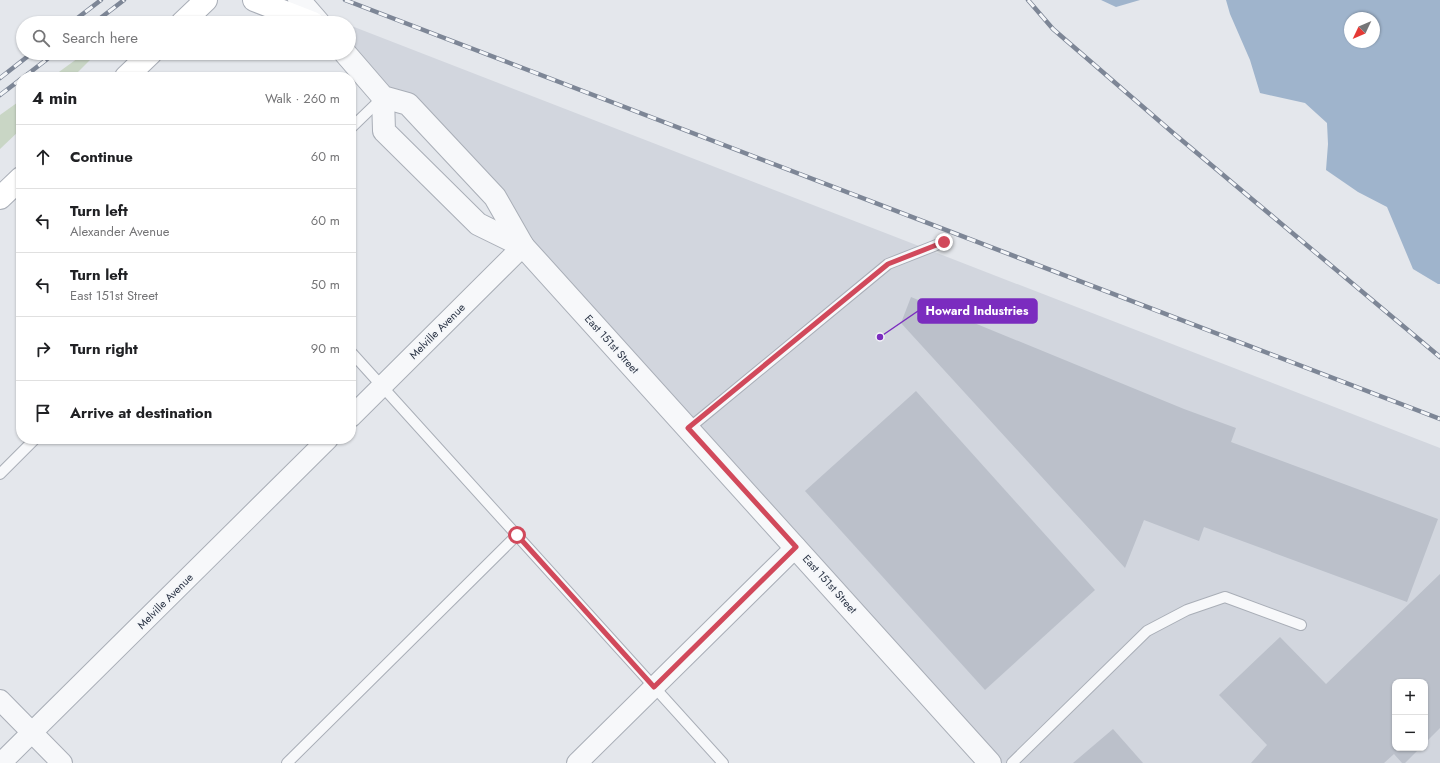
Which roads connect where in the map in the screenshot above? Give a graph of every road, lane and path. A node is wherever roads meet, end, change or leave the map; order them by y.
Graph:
1 (254, 0) edge
2 (299, 0) edge
3 (209, 2) edge
4 (191, 16) edge
5 (295, 16) edge
6 (313, 16) edge
7 (144, 60) edge
8 (351, 60) edge
9 (131, 72) edge
10 (383, 97) junction
11 (356, 123) edge
12 (16, 183) edge
13 (0, 198) edge
14 (944, 242) dead end
15 (523, 246) junction
16 (356, 357) edge
17 (382, 386) junction
18 (356, 412) edge
19 (688, 428) junction
20 (30, 444) edge
21 (323, 444) edge
22 (0, 474) edge
23 (517, 535) junction
24 (796, 547) junction
25 (1302, 625) dead end
26 (654, 687) junction
27 (0, 700) edge
28 (32, 732) junction
29 (1, 763) edge
30 (62, 763) edge
31 (287, 763) edge
32 (577, 763) edge
33 (723, 763) edge
34 (990, 763) edge
35 (1012, 763) edge

1 - 5 main road
2 - 6 street
3 - 4 main road
7 - 9 main road
8 - 10 street
10 - 11 lane
10 - 15 street, East 151st Street
10 - 15 street, East 151st Street
12 - 13 main road
14 - 19 lane
15 - 17 street, Melville Avenue
15 - 19 street, East 151st Street
16 - 17 lane
17 - 18 street, Melville Avenue
17 - 23 lane
19 - 24 street, East 151st Street
20 - 22 lane
21 - 28 street, Melville Avenue
23 - 26 lane
23 - 31 lane
24 - 26 street
24 - 34 street, East 151st Street
25 - 35 lane
26 - 32 street
26 - 33 lane
27 - 28 street
28 - 29 street, Melville Avenue
28 - 30 street

